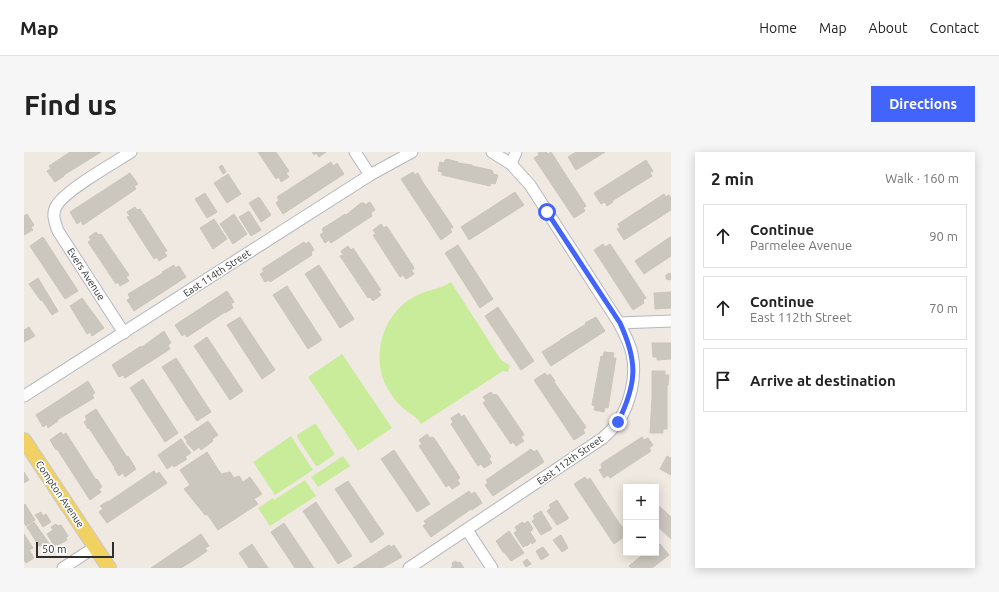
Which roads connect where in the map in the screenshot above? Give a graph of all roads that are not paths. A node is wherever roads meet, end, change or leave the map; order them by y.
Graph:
1 (131, 152) edge
2 (355, 152) edge
3 (412, 152) edge
4 (492, 152) edge
5 (516, 152) edge
6 (511, 164) junction
7 (370, 175) junction
8 (671, 321) edge
9 (620, 323) junction
10 (124, 332) junction
11 (24, 396) edge
12 (24, 440) edge
13 (467, 530) junction
14 (95, 547) junction
15 (63, 568) edge
16 (109, 568) edge
17 (409, 568) edge
18 (492, 568) edge

1 - 10 street, Evers Avenue
2 - 7 street
3 - 7 street, East 114th Street
4 - 6 street
5 - 6 street
6 - 9 street, East 112th Street
7 - 10 street, East 114th Street
8 - 9 street
9 - 13 street, East 112th Street
10 - 11 street, East 114th Street
12 - 14 main road, Compton Avenue
13 - 17 street, East 112th Street
13 - 18 street
14 - 15 street
14 - 16 main road, Compton Avenue

